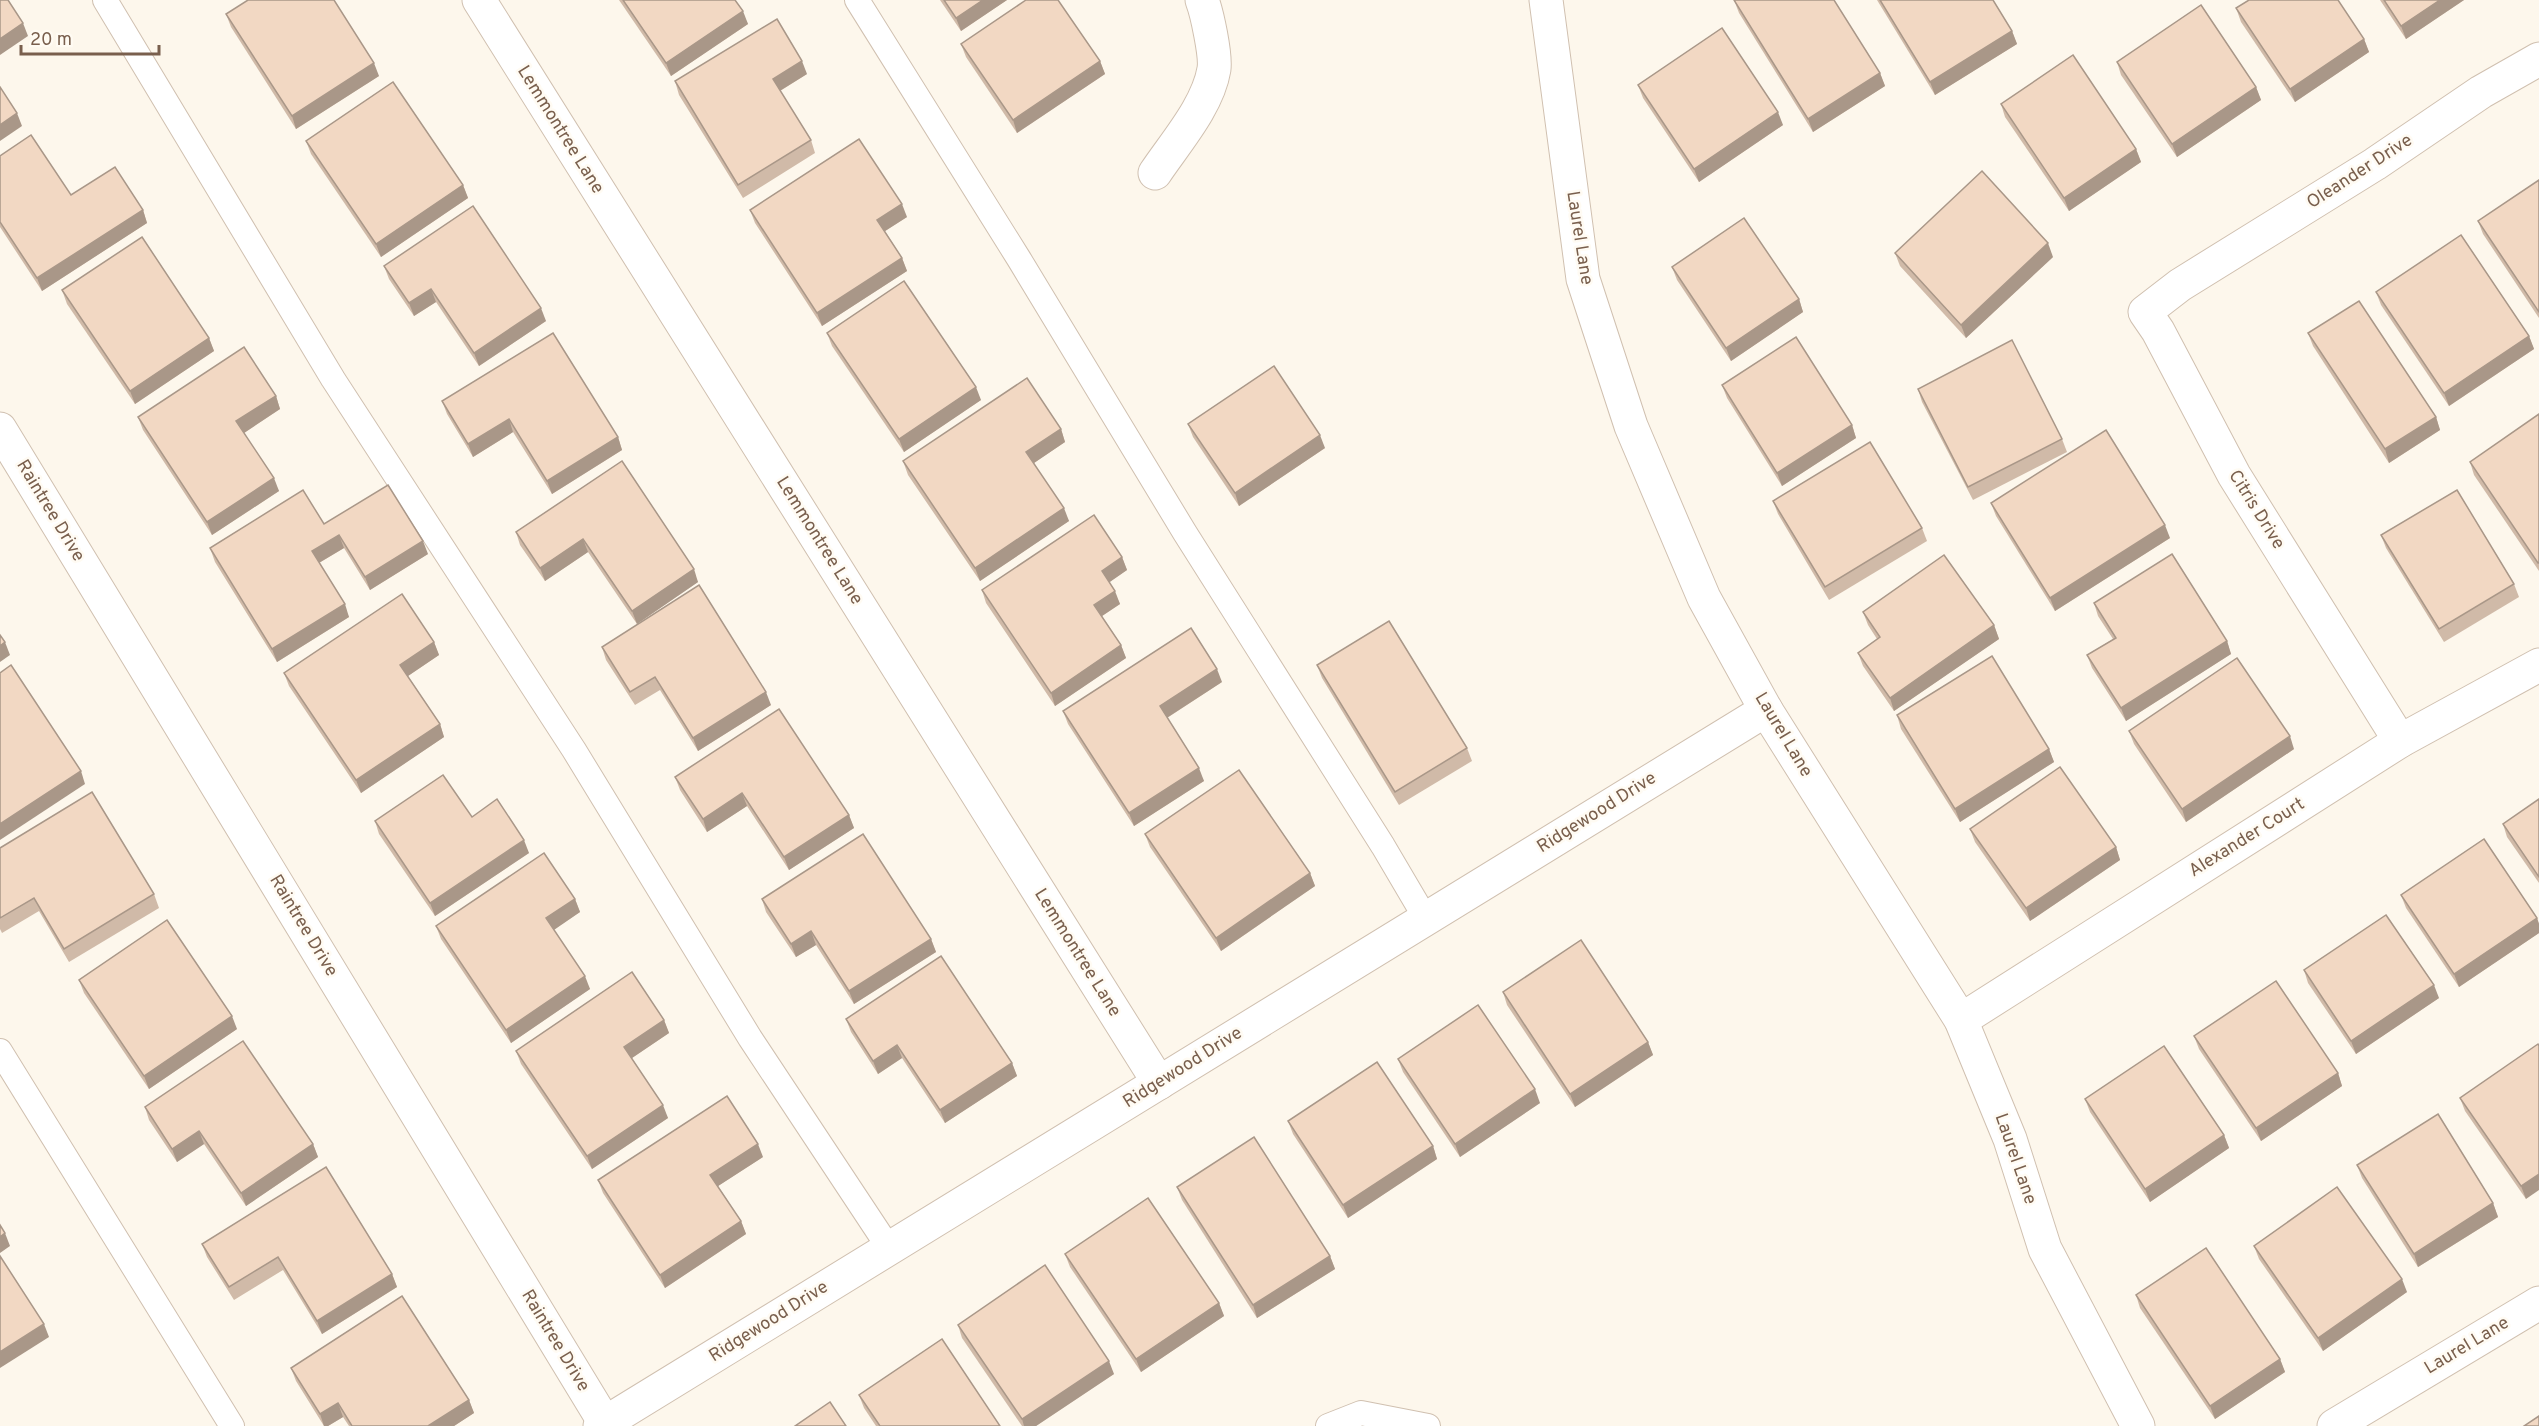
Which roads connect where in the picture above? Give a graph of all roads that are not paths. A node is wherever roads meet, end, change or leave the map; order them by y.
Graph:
1 (105, 0) edge
2 (479, 0) edge
3 (857, 0) edge
4 (1202, 0) edge
5 (1546, 0) edge
6 (2539, 59) edge
7 (1155, 173) dead end
8 (2180, 285) joint
9 (0, 429) edge
10 (2539, 665) edge
11 (1766, 710) junction
12 (2400, 741) junction
13 (1426, 919) junction
14 (1961, 1020) junction
15 (0, 1051) edge
16 (1159, 1083) junction
17 (889, 1248) junction
18 (2539, 1303) edge
19 (602, 1424) edge
20 (232, 1426) edge
21 (1328, 1426) edge
22 (1428, 1426) edge
23 (2138, 1426) edge
24 (2334, 1426) edge

1 - 17 lane
2 - 16 street, Lemmontree Lane
3 - 13 lane
4 - 7 street
5 - 11 street, Laurel Lane
6 - 8 street, Oleander Drive
8 - 12 street, Citris Drive
9 - 19 street, Raintree Drive
10 - 12 street, Alexander Court
11 - 13 street, Ridgewood Drive
11 - 14 street, Laurel Lane
12 - 14 street, Alexander Court
13 - 16 street, Ridgewood Drive
14 - 23 street, Laurel Lane
15 - 20 lane
16 - 17 street, Ridgewood Drive
17 - 19 street, Ridgewood Drive
18 - 24 street, Laurel Lane
21 - 22 lane

